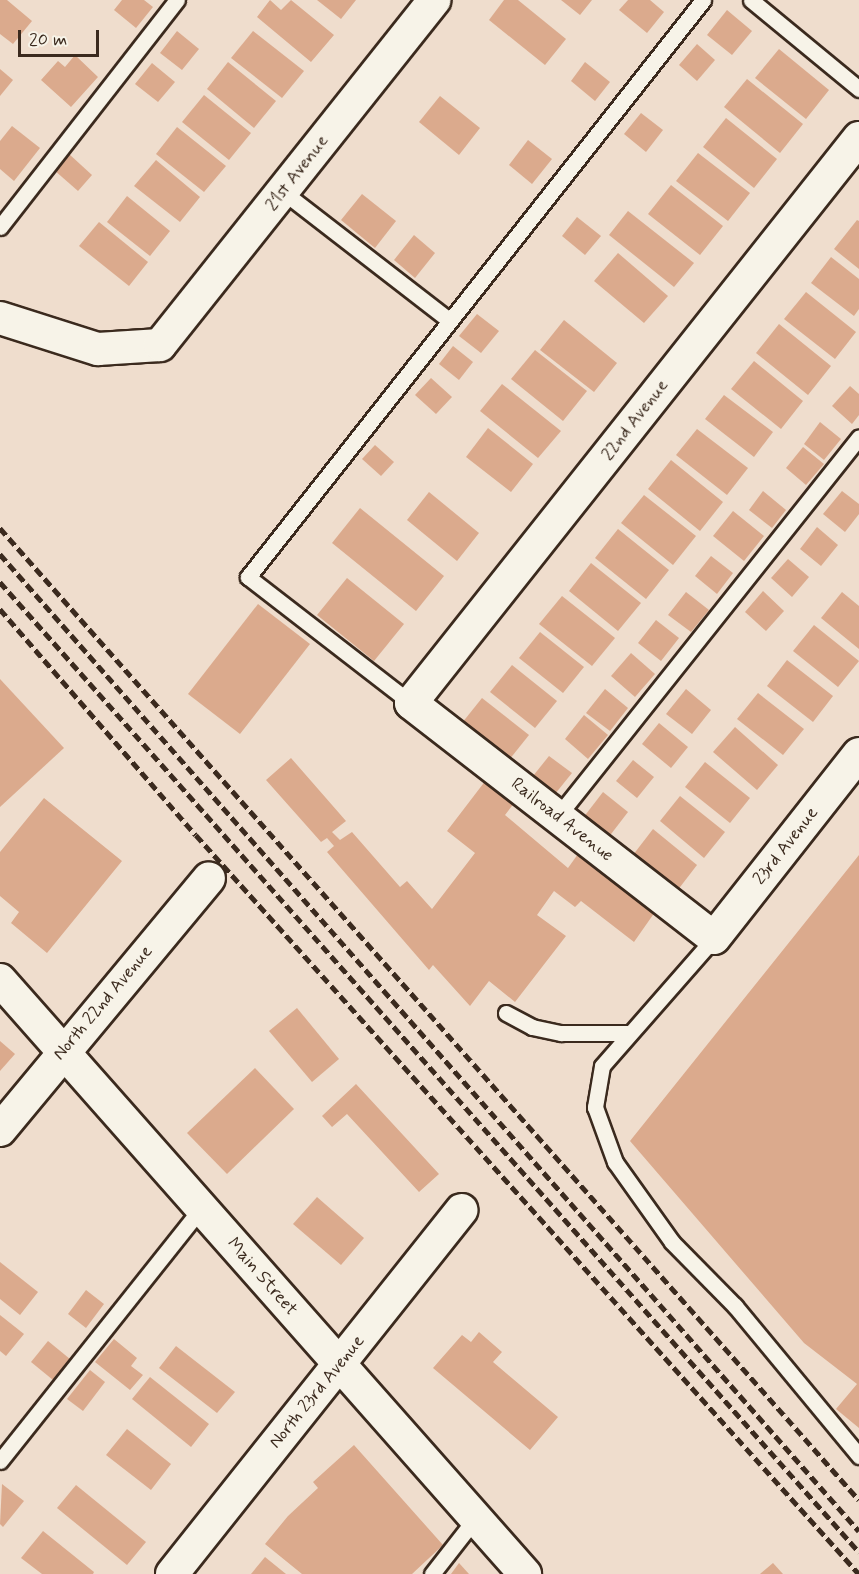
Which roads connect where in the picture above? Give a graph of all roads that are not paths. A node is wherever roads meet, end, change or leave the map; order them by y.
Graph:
1 (177, 0) edge
2 (434, 0) edge
3 (703, 0) edge
4 (751, 0) edge
5 (859, 89) edge
6 (859, 138) edge
7 (282, 192) junction
8 (0, 227) edge
9 (0, 318) edge
10 (450, 321) junction
11 (859, 438) edge
12 (411, 703) junction
13 (859, 754) edge
14 (557, 816) junction
15 (209, 878) dead end
16 (714, 938) junction
17 (0, 980) edge
18 (506, 1013) dead end
19 (630, 1033) junction
20 (63, 1051) junction
21 (0, 1130) edge
22 (201, 1208) junction
23 (462, 1210) dead end
24 (338, 1364) junction
25 (859, 1456) edge
26 (0, 1461) edge
27 (476, 1519) junction
28 (172, 1574) edge
29 (432, 1574) edge
30 (525, 1574) edge

1 - 8 lane
2 - 7 street, 21st Avenue
3 - 10 lane
4 - 5 lane
6 - 12 street, 22nd Avenue
7 - 9 street, 21st Avenue
7 - 10 lane
10 - 12 lane
11 - 14 lane
12 - 14 street, Railroad Avenue
13 - 16 street, 23rd Avenue
14 - 16 street, Railroad Avenue
15 - 20 street, North 22nd Avenue
16 - 19 lane
17 - 20 street, Main Street
18 - 19 lane
19 - 25 lane
20 - 21 street, North 22nd Avenue
20 - 22 street, Main Street
22 - 24 street, Main Street
22 - 26 lane
23 - 24 street, North 23rd Avenue
24 - 27 street, Main Street
24 - 28 street, North 23rd Avenue
27 - 29 lane
27 - 30 street, Main Street

